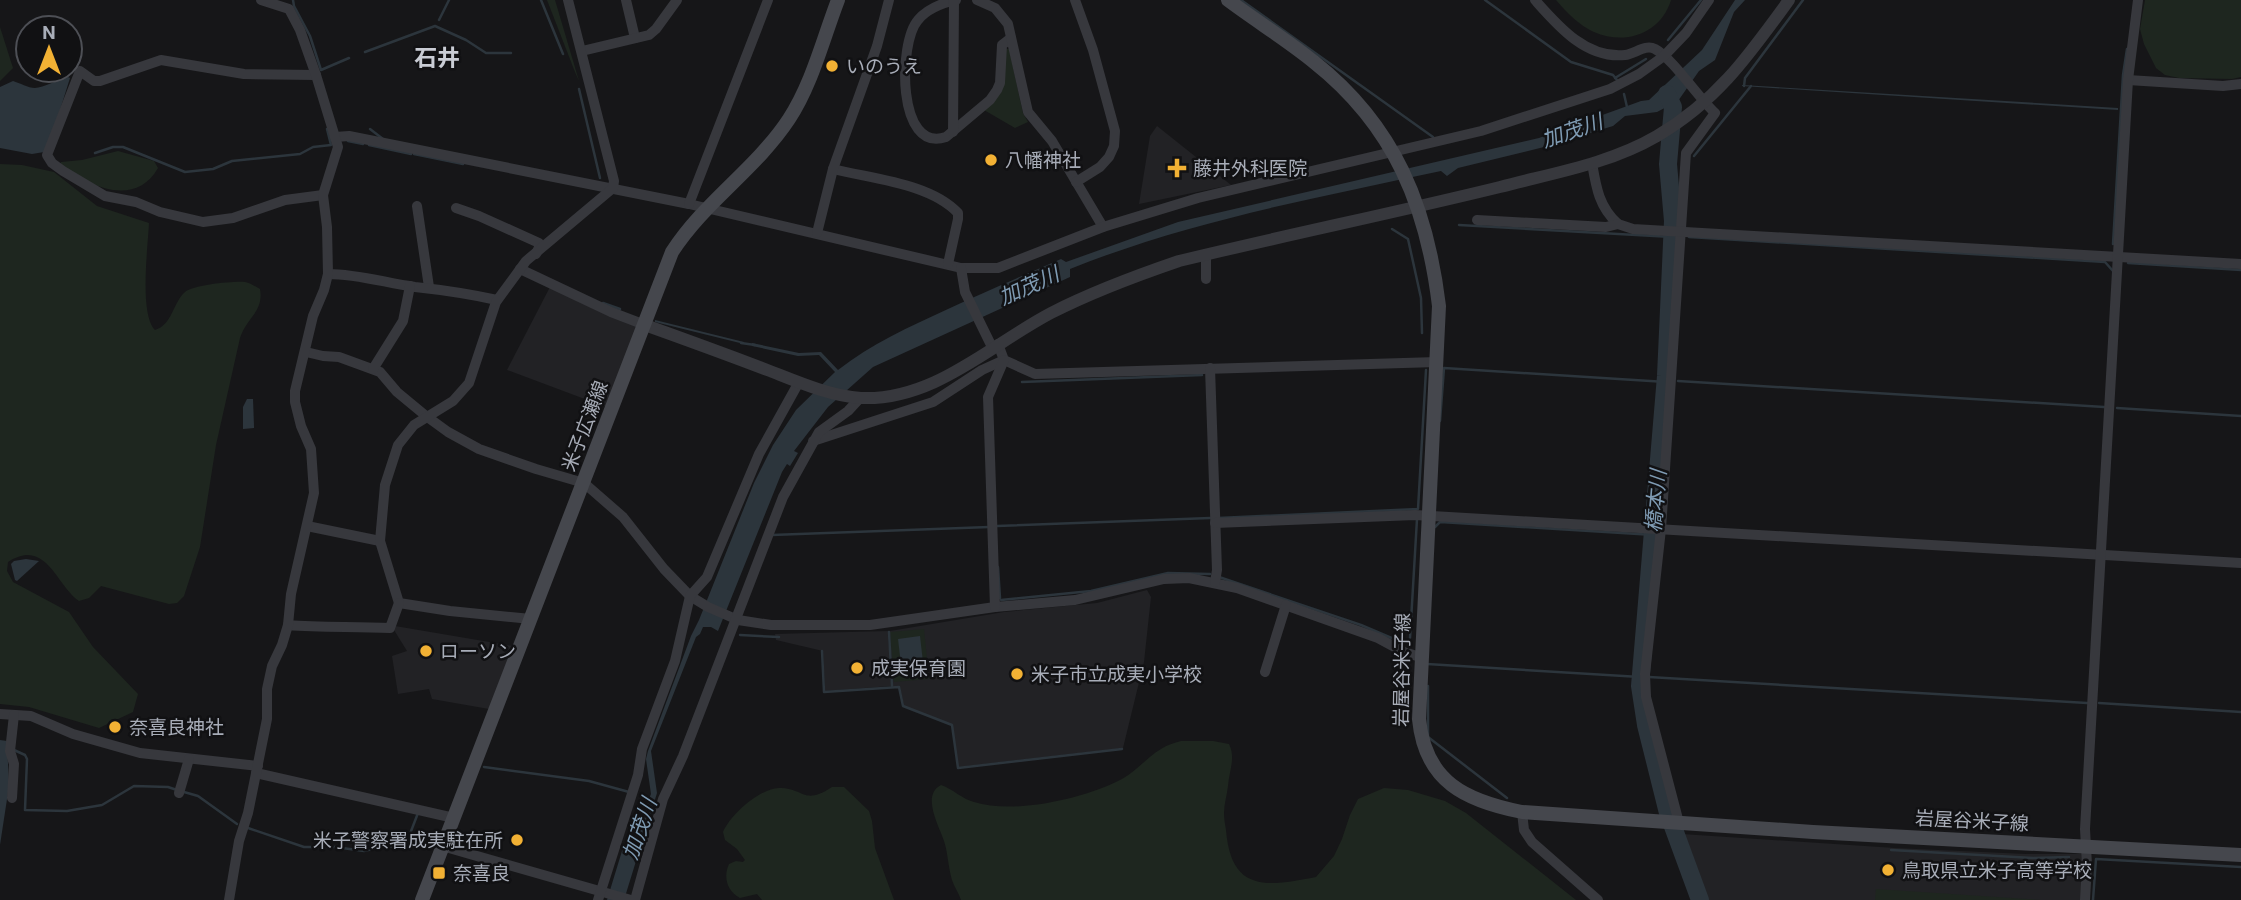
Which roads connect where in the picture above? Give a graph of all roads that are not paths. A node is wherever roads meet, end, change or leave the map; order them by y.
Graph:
1 (261, 0) edge
2 (568, 0) edge
3 (626, 0) edge
4 (677, 0) edge
5 (768, 0) edge
6 (838, 0) edge
7 (889, 0) edge
8 (955, 0) edge
9 (977, 0) edge
10 (1075, 0) edge
11 (1228, 0) edge
12 (1535, 0) edge
13 (1709, 0) edge
14 (1789, 0) edge
15 (2138, 0) edge
16 (288, 5) edge
17 (635, 38) junction
18 (1011, 38) junction
19 (582, 51) junction
20 (1664, 55) junction
21 (316, 75) junction
22 (2128, 80) junction
23 (2241, 84) edge
24 (1704, 102) junction
25 (953, 132) junction
26 (335, 137) junction
27 (1395, 155) junction
28 (1592, 163) junction
29 (833, 169) junction
30 (1076, 182) junction
31 (613, 188) junction
32 (323, 195) junction
33 (1415, 200) junction
34 (689, 204) junction
35 (417, 206) dead end
36 (456, 208) dead end
37 (706, 209) junction
38 (1477, 220) dead end
39 (1618, 224) junction
40 (1103, 227) junction
41 (1675, 231) junction
42 (817, 233) junction
43 (536, 254) junction
44 (1206, 254) junction
45 (2119, 257) junction
46 (948, 264) junction
47 (2241, 264) edge
48 (961, 268) junction
49 (520, 269) junction
50 (328, 274) junction
51 (1206, 279) dead end
52 (410, 286) junction
53 (429, 287) junction
54 (498, 300) junction
55 (645, 325) junction
56 (992, 343) junction
57 (306, 352) junction
58 (1004, 360) junction
59 (1437, 362) junction
60 (1210, 368) junction
61 (373, 369) junction
62 (804, 383) junction
63 (860, 398) junction
64 (426, 416) junction
65 (813, 441) junction
66 (584, 482) junction
67 (1428, 516) junction
68 (1215, 523) junction
69 (307, 526) junction
70 (1656, 528) junction
71 (380, 541) junction
72 (2102, 554) junction
73 (2241, 563) edge
74 (1215, 582) junction
75 (690, 596) junction
76 (399, 603) junction
77 (1286, 605) junction
78 (995, 607) junction
79 (729, 617) junction
80 (531, 619) junction
81 (288, 625) junction
82 (1420, 657) junction
83 (1265, 673) dead end
84 (0, 714) edge
85 (15, 715) junction
86 (189, 759) junction
87 (257, 770) junction
88 (179, 793) dead end
89 (12, 798) dead end
90 (1522, 812) junction
91 (454, 818) junction
92 (1673, 822) junction
93 (442, 846) junction
94 (2087, 846) junction
95 (2241, 855) edge
96 (601, 894) edge
97 (229, 900) edge
98 (422, 900) edge
99 (633, 900) edge
100 (1598, 900) edge
101 (2085, 900) edge

1 - 16 street
2 - 19 street
3 - 17 street
4 - 17 street
5 - 34 street
6 - 37 main road, 米子広瀬線
7 - 29 street
8 - 25 street
8 - 25 street
9 - 18 street
10 - 30 street
11 - 27 main road, 岩屋谷米子線
12 - 20 street
13 - 20 street
14 - 24 street
15 - 22 street
16 - 21 street
17 - 19 street
18 - 25 street
18 - 30 street
19 - 31 street
20 - 24 street
20 - 27 street
21 - 26 street
21 - 32 street
22 - 23 street
22 - 45 street
24 - 28 street
24 - 41 street
26 - 31 street
26 - 32 street
27 - 33 main road, 岩屋谷米子線
27 - 40 street
28 - 33 street
28 - 39 street
29 - 42 street
29 - 46 street
30 - 40 street
31 - 34 street
31 - 43 street
32 - 50 street
33 - 44 street
33 - 59 main road, 岩屋谷米子線
34 - 37 street
35 - 53 street
36 - 43 street
37 - 42 street
37 - 55 main road, 米子広瀬線
38 - 39 street
39 - 41 street
40 - 48 street
41 - 45 street
41 - 70 street
42 - 46 street
43 - 49 street
44 - 51 street
44 - 56 street
45 - 47 street
45 - 72 street
46 - 48 street
48 - 56 street
49 - 54 street
49 - 55 street
50 - 52 street
50 - 57 street
52 - 53 street
52 - 61 street
53 - 54 street
54 - 64 street
55 - 62 street
55 - 66 main road, 米子広瀬線
56 - 58 street
56 - 63 street
57 - 61 street
57 - 69 street
58 - 60 street
58 - 65 street
58 - 78 street
59 - 60 street
59 - 67 main road, 岩屋谷米子線
60 - 68 street
61 - 64 street
62 - 63 street
62 - 75 street
63 - 65 street
64 - 66 street
64 - 71 street
65 - 79 street
66 - 75 street
66 - 80 main road, 米子広瀬線
67 - 68 street
67 - 70 street
67 - 82 main road, 岩屋谷米子線
68 - 74 street
69 - 71 street
69 - 81 street
70 - 72 street
70 - 92 street
71 - 76 street
72 - 73 street
72 - 94 street
74 - 77 street
74 - 78 street
75 - 79 street
75 - 96 street
76 - 80 street
76 - 81 street
77 - 82 street
77 - 83 street
78 - 79 street
79 - 99 street
80 - 91 main road, 米子広瀬線
81 - 87 street
82 - 90 main road, 岩屋谷米子線
84 - 85 street
85 - 86 street
85 - 89 street
86 - 87 street
86 - 88 street
87 - 91 street
87 - 97 street
90 - 92 main road, 岩屋谷米子線
90 - 100 street
91 - 93 main road, 米子広瀬線
92 - 94 main road, 岩屋谷米子線
93 - 96 street
93 - 98 main road, 米子広瀬線
94 - 95 main road, 岩屋谷米子線
94 - 101 street
96 - 99 street

